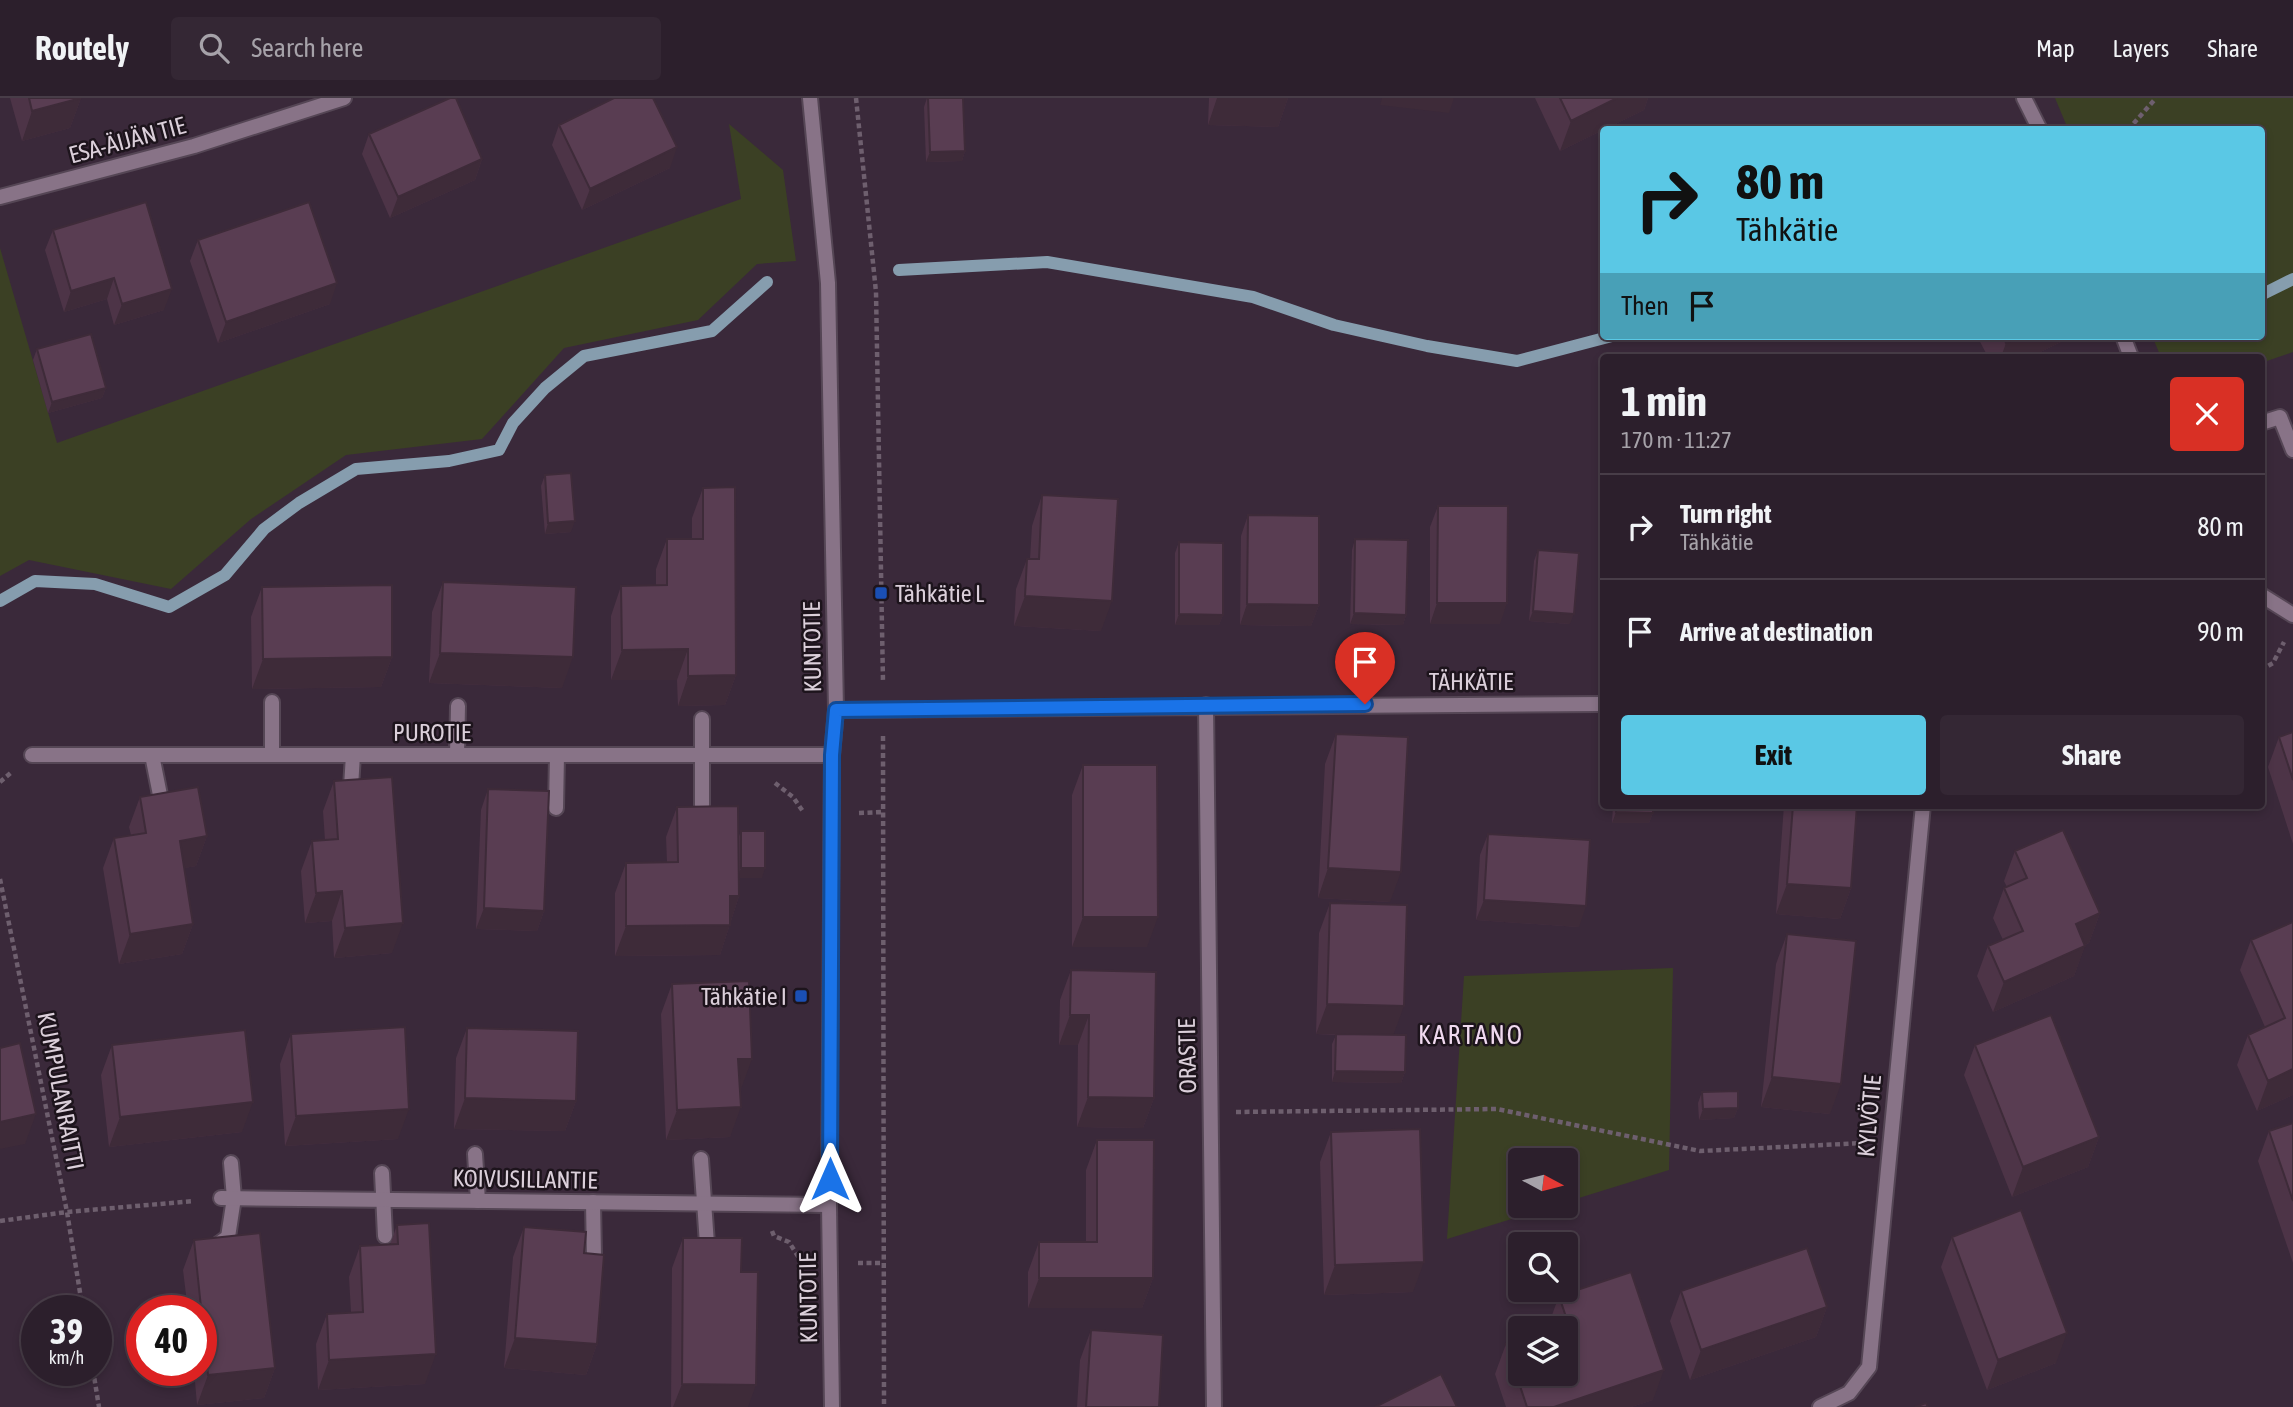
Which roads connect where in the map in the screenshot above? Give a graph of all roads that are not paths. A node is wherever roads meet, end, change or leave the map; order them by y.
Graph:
1 (344, 98) edge
2 (810, 98) edge
3 (2024, 98) edge
4 (2038, 126) edge
5 (0, 197) edge
6 (2265, 422) edge
7 (2293, 450) edge
8 (2265, 598) edge
9 (2293, 615) edge
10 (272, 702) dead end
11 (1600, 704) edge
12 (1206, 705) junction
13 (458, 706) dead end
14 (836, 710) junction
15 (702, 719) dead end
16 (32, 755) dead end
17 (152, 755) junction
18 (272, 755) junction
19 (353, 755) junction
20 (457, 755) junction
21 (558, 755) junction
22 (703, 755) junction
23 (832, 755) junction
24 (351, 788) edge
25 (161, 800) edge
26 (702, 805) edge
27 (556, 808) dead end
28 (1923, 809) edge
29 (475, 1154) dead end
30 (701, 1158) dead end
31 (230, 1163) dead end
32 (382, 1173) dead end
33 (228, 1198) junction
34 (384, 1200) junction
35 (478, 1201) junction
36 (593, 1202) junction
37 (705, 1203) junction
38 (829, 1205) junction
39 (385, 1236) dead end
40 (707, 1244) edge
41 (213, 1248) edge
42 (594, 1257) edge
43 (832, 1407) edge
44 (1214, 1407) edge
45 (1820, 1407) edge

1 - 5 street, ESA-ÄIJÄN TIE
2 - 14 street, KUNTOTIE
3 - 4 street
6 - 7 street
8 - 9 street
10 - 18 street
11 - 12 street, TÄHKÄTIE
12 - 14 street, TÄHKÄTIE
12 - 44 street, ORASTIE
13 - 20 street
14 - 23 street, KUNTOTIE
15 - 22 street
16 - 17 street, PUROTIE
17 - 18 street, PUROTIE
17 - 25 street
18 - 19 street, PUROTIE
19 - 20 street, PUROTIE
19 - 24 street
20 - 21 street, PUROTIE
21 - 22 street, PUROTIE
21 - 27 street
22 - 23 street, PUROTIE
22 - 26 street
23 - 38 street, KUNTOTIE
28 - 45 street, KYLVÖTIE
29 - 35 street
30 - 37 street
31 - 33 street
32 - 34 street
33 - 34 street, KOIVUSILLANTIE
33 - 41 street
34 - 35 street, KOIVUSILLANTIE
34 - 39 street
35 - 36 street, KOIVUSILLANTIE
36 - 37 street, KOIVUSILLANTIE
36 - 42 street
37 - 38 street, KOIVUSILLANTIE
37 - 40 street
38 - 43 street, KUNTOTIE

